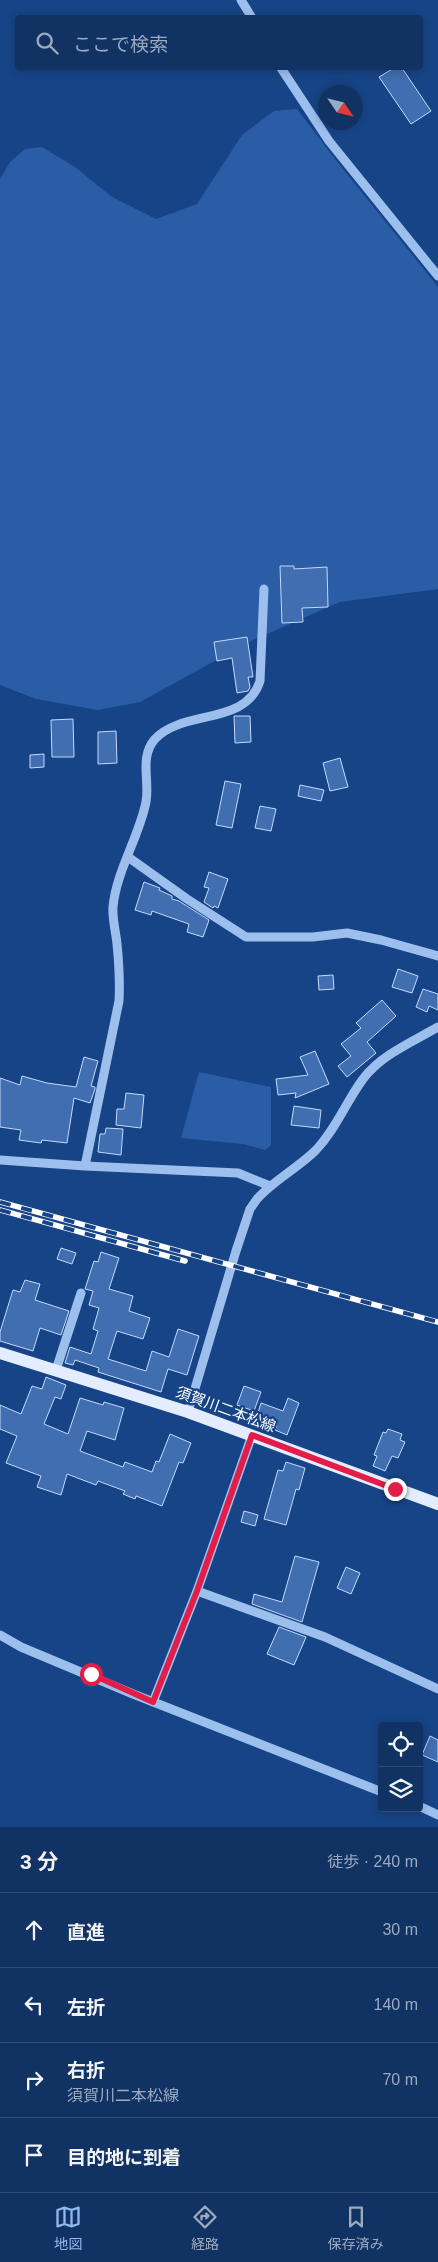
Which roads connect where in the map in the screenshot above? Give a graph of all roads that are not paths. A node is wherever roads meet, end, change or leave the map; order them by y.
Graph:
1 (241, 0) edge
2 (250, 15) edge
3 (283, 70) edge
4 (438, 276) edge
5 (264, 589) dead end
6 (128, 857) junction
7 (438, 956) edge
8 (438, 1026) edge
9 (0, 1160) edge
10 (84, 1166) junction
11 (270, 1186) junction
12 (81, 1293) dead end
13 (0, 1352) edge
14 (56, 1370) junction
15 (188, 1412) junction
16 (252, 1435) junction
17 (438, 1504) edge
18 (197, 1591) junction
19 (0, 1635) edge
20 (438, 1689) edge
21 (153, 1702) junction
22 (378, 1790) edge
23 (423, 1808) edge
24 (438, 1815) edge

1 - 2 street
3 - 4 street
5 - 6 street
6 - 7 street
6 - 10 street
8 - 11 street
9 - 10 street
10 - 11 street
11 - 15 street
12 - 14 street
13 - 14 main road, 須賀川二本松線
14 - 15 main road, 須賀川二本松線
15 - 16 main road, 須賀川二本松線
16 - 17 main road, 須賀川二本松線
16 - 18 street
18 - 20 street
18 - 21 street
19 - 21 street
21 - 22 street
23 - 24 street

